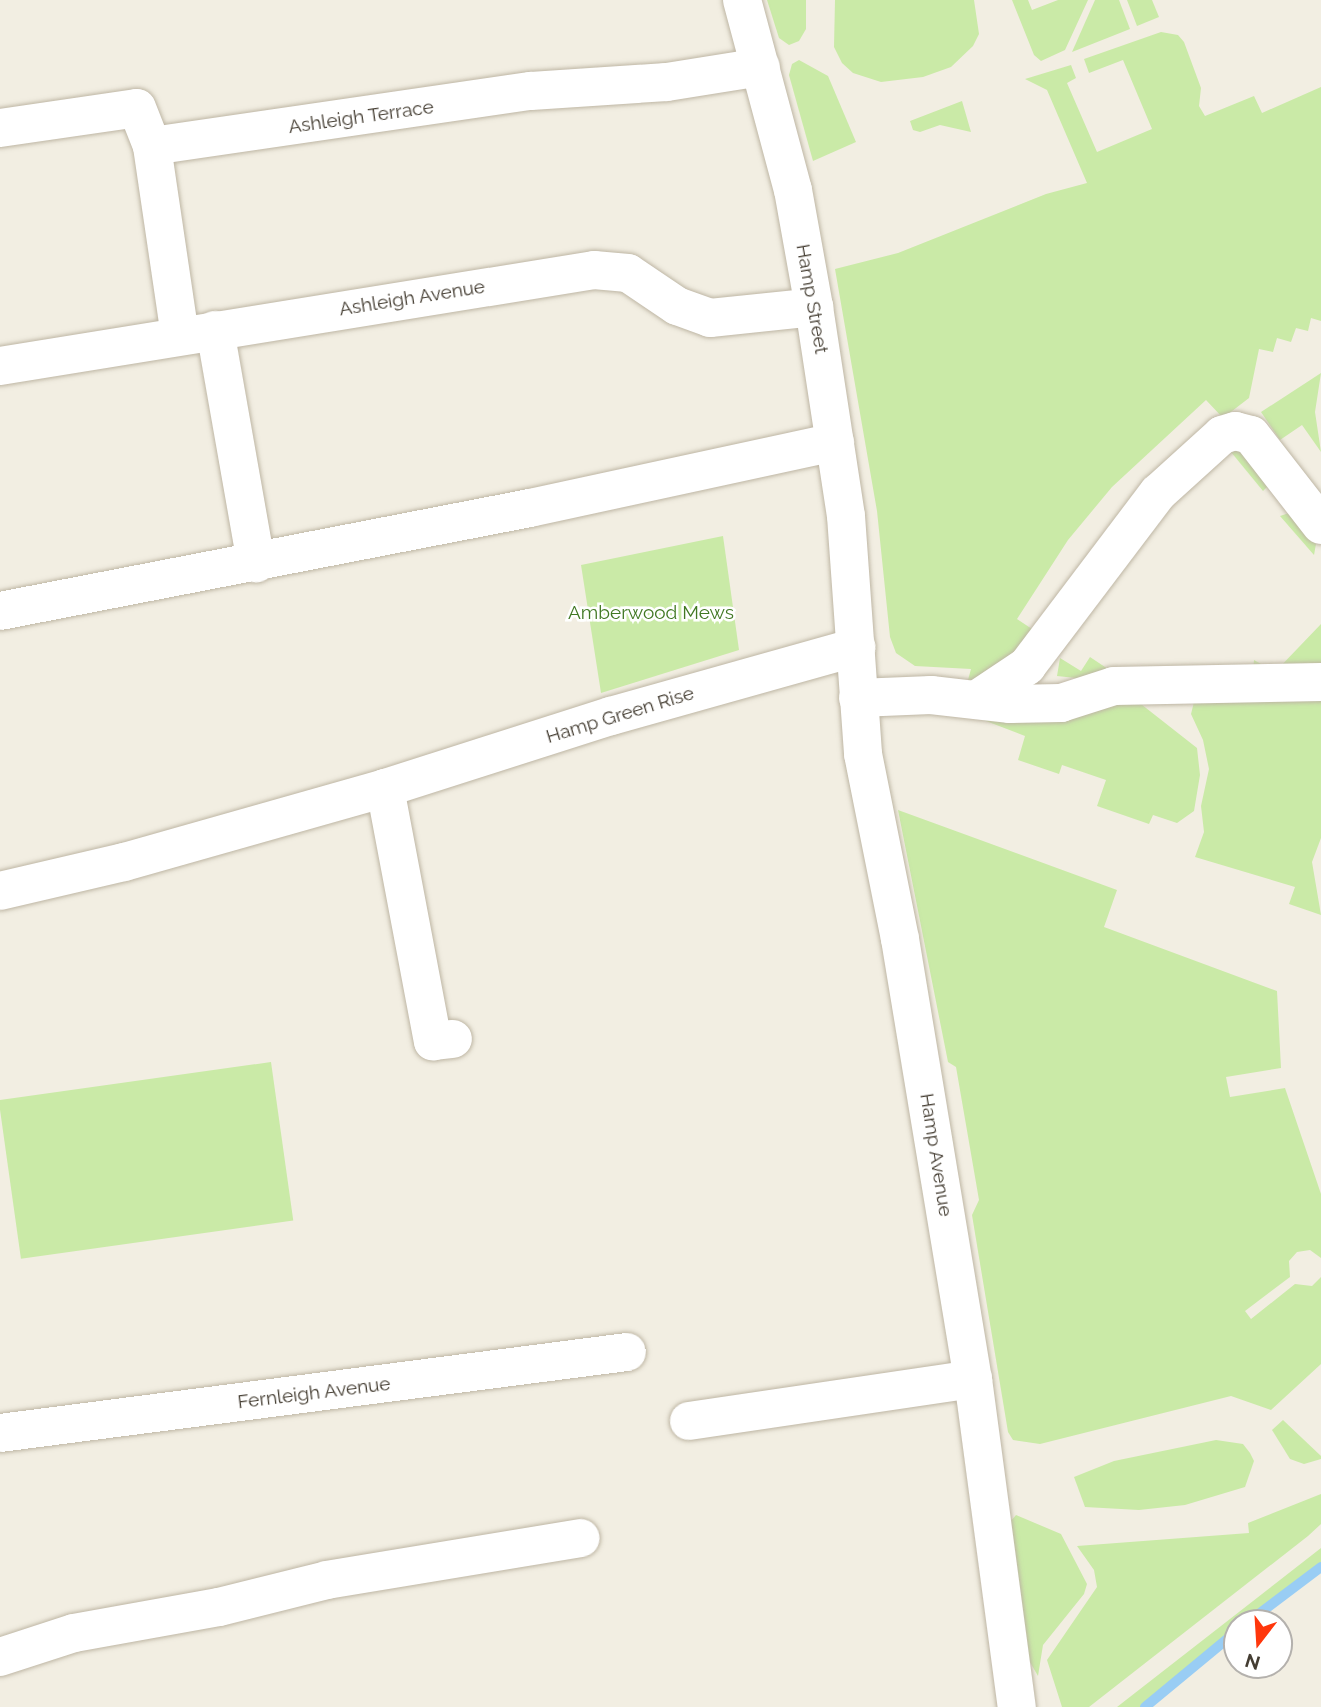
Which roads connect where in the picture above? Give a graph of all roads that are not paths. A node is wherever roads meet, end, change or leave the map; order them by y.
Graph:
1 (743, 0) edge
2 (761, 67) junction
3 (0, 128) edge
4 (152, 146) junction
5 (814, 307) junction
6 (198, 333) junction
7 (0, 366) edge
8 (835, 442) junction
9 (1321, 525) edge
10 (257, 563) junction
11 (853, 604) joint
12 (0, 611) edge
13 (856, 647) junction
14 (1321, 682) edge
15 (859, 698) junction
16 (979, 698) junction
17 (385, 788) junction
18 (0, 891) edge
19 (433, 1043) dead end
20 (627, 1352) dead end
21 (974, 1379) junction
22 (689, 1421) dead end
23 (0, 1433) edge
24 (581, 1538) dead end
25 (0, 1657) edge
26 (1017, 1707) edge

1 - 2 street, Hamp Street
2 - 4 street, Ashleigh Terrace
2 - 5 street, Hamp Street
3 - 4 street
4 - 6 street
5 - 6 street, Ashleigh Avenue
5 - 8 street, Hamp Street
6 - 7 street, Ashleigh Avenue
6 - 10 street
8 - 10 street
8 - 11 street, Hamp Street
9 - 16 street
10 - 12 street
11 - 13 street, Hamp Avenue
13 - 15 street, Hamp Avenue
13 - 17 street, Hamp Green Rise
14 - 16 street
15 - 16 street
15 - 21 street, Hamp Avenue
17 - 18 street, Hamp Green Rise
17 - 19 street
20 - 23 street, Fernleigh Avenue
21 - 22 street
21 - 26 street, Hamp Avenue
24 - 25 street

